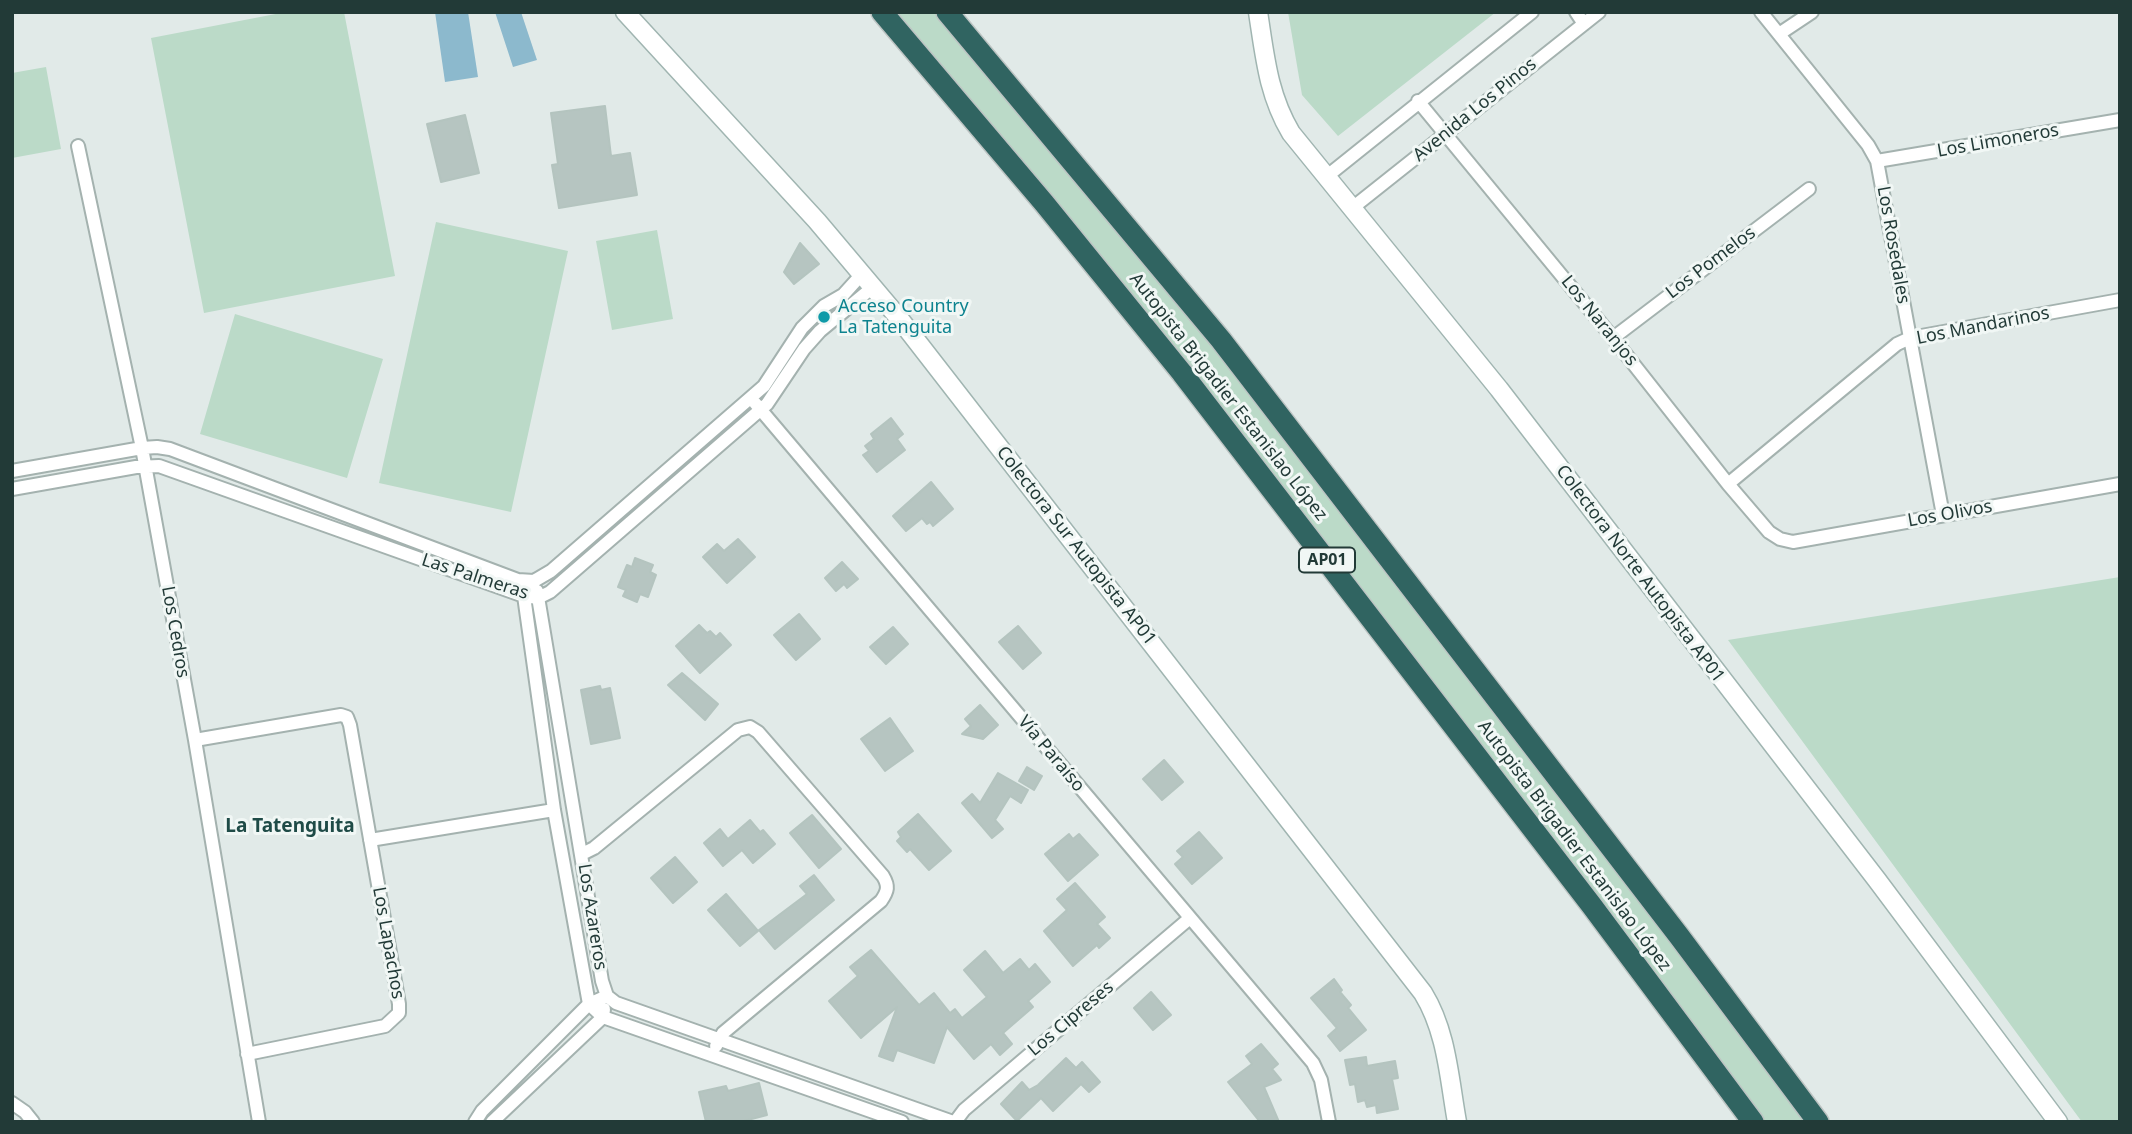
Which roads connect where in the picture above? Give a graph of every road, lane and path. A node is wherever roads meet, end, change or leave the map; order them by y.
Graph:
1 (625, 12) edge
2 (882, 12) edge
3 (947, 12) edge
4 (1258, 12) edge
5 (1532, 12) edge
6 (1576, 12) edge
7 (1599, 12) edge
8 (1761, 12) edge
9 (1812, 12) edge
10 (1584, 24) junction
11 (1779, 34) junction
12 (1418, 101) junction
13 (2120, 120) edge
14 (1446, 133) junction
15 (78, 146) dead end
16 (1877, 161) junction
17 (1326, 177) junction
18 (1809, 188) dead end
19 (1352, 209) junction
20 (868, 281) junction
21 (2120, 300) edge
22 (1613, 338) junction
23 (1910, 338) junction
24 (751, 397) junction
25 (760, 409) junction
26 (142, 448) junction
27 (145, 466) junction
28 (12, 471) edge
29 (1728, 484) junction
30 (2120, 484) edge
31 (12, 489) edge
32 (1943, 515) junction
33 (1780, 539) joint
34 (534, 581) junction
35 (524, 596) junction
36 (538, 598) junction
37 (195, 740) junction
38 (571, 789) junction
39 (551, 791) junction
40 (554, 810) junction
41 (370, 841) junction
42 (582, 854) junction
43 (1190, 918) junction
44 (607, 996) junction
45 (589, 1004) junction
46 (603, 1017) junction
47 (718, 1040) junction
48 (247, 1054) junction
49 (713, 1055) junction
50 (12, 1104) edge
51 (33, 1122) edge
52 (260, 1122) edge
53 (475, 1122) edge
54 (492, 1122) edge
55 (902, 1122) edge
56 (954, 1122) edge
57 (1329, 1122) edge
58 (1457, 1122) edge
59 (1753, 1122) edge
60 (1818, 1122) edge
61 (2058, 1122) edge

1 - 20 main road, Colectora Sur Autopista AP01
2 - 59 highway, Autopista Brigadier Estanislao López / AP01
3 - 60 highway, Autopista Brigadier Estanislao López / AP01
4 - 17 main road, Colectora Norte Autopista AP01
5 - 12 street
6 - 10 street
7 - 10 street, Avenida Los Pinos
8 - 11 street, Los Rosedales
9 - 11 street
10 - 14 street, Avenida Los Pinos
11 - 16 street, Los Rosedales
12 - 14 street, Los Naranjos
12 - 17 street
13 - 16 street, Los Limoneros
14 - 19 street, Avenida Los Pinos
14 - 22 street, Los Naranjos
15 - 26 street, Los Cedros
16 - 23 street, Los Rosedales
17 - 19 main road, Colectora Norte Autopista AP01
18 - 22 street, Los Pomelos
19 - 61 main road, Colectora Norte Autopista AP01
20 - 24 street, Las Palmeras
20 - 25 street, Las Palmeras
20 - 58 main road, Colectora Sur Autopista AP01
21 - 23 street, Los Mandarinos
22 - 29 street, Los Naranjos
23 - 29 street, Los Mandarinos
23 - 32 street, Los Rosedales
24 - 25 street, Vía Paraíso
24 - 34 street, Las Palmeras
25 - 36 street, Las Palmeras
25 - 43 street, Vía Paraíso
26 - 27 street, Los Cedros
26 - 28 street, Las Palmeras
26 - 34 street, Las Palmeras
27 - 31 street, Las Palmeras
27 - 35 street, Las Palmeras
27 - 37 street, Los Cedros
29 - 33 street, Los Naranjos
30 - 32 street, Los Olivos
32 - 33 street, Los Olivos
34 - 35 street
34 - 36 street, Los Azareros
35 - 36 street, Las Palmeras
35 - 39 street, Los Azareros
36 - 38 street, Los Azareros
37 - 41 street, Los Lapachos
37 - 48 street, Los Cedros
38 - 39 street
38 - 42 street, Los Azareros
39 - 40 street, Los Azareros
40 - 41 street
40 - 45 street, Los Azareros
41 - 48 street, Los Lapachos
42 - 44 street, Los Azareros
42 - 47 street
43 - 56 street, Los Cipreses
43 - 57 street, Vía Paraíso
44 - 45 street
44 - 46 street
44 - 47 street
45 - 46 street
45 - 53 street
46 - 49 street
46 - 54 street
47 - 49 street
47 - 56 street
48 - 52 street, Los Cedros
49 - 55 street
50 - 51 street

